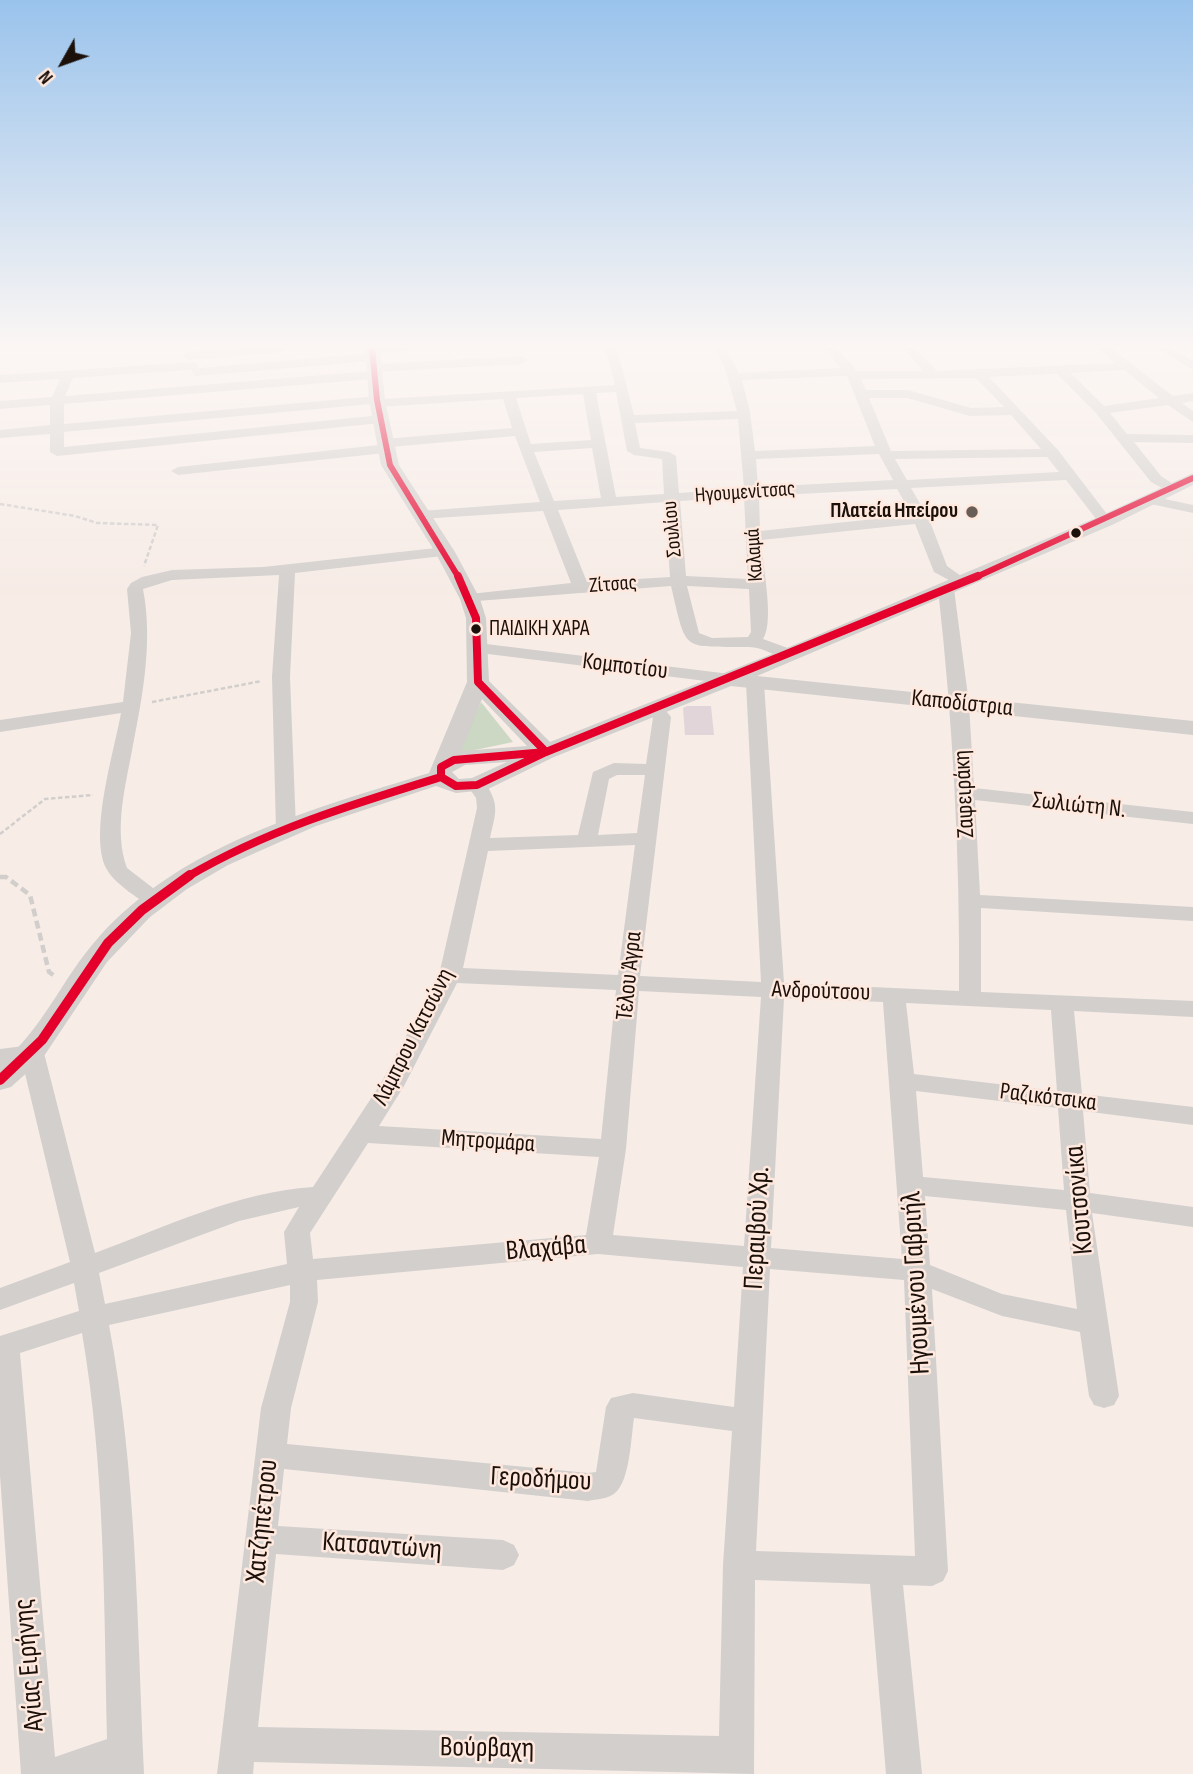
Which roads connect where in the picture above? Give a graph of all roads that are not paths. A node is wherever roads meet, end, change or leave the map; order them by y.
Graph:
1 (35, 431) edge
2 (55, 431) edge
3 (188, 431) edge
4 (235, 431) edge
5 (383, 431) edge
6 (520, 431) joint
7 (596, 431) edge
8 (631, 431) edge
9 (746, 431) edge
10 (876, 431) edge
11 (1033, 431) edge
12 (1117, 431) edge
13 (0, 434) edge
14 (189, 438) junction
15 (1123, 438) junction
16 (1193, 439) edge
17 (598, 444) junction
18 (385, 446) junction
19 (526, 448) junction
20 (885, 452) junction
21 (1053, 453) junction
22 (749, 455) junction
23 (178, 471) dead end
24 (1068, 476) junction
25 (1188, 482) edge
26 (903, 483) junction
27 (751, 492) junction
28 (670, 498) junction
29 (1151, 500) junction
30 (609, 501) junction
31 (550, 505) junction
32 (1193, 509) edge
33 (421, 514) junction
34 (921, 519) junction
35 (1105, 521) junction
36 (753, 536) junction
37 (445, 552) junction
38 (286, 568) junction
39 (678, 581) junction
40 (757, 584) junction
41 (953, 585) junction
42 (581, 587) junction
43 (470, 599) junction
44 (753, 641) junction
45 (478, 649) junction
46 (790, 655) junction
47 (743, 681) junction
48 (478, 682) junction
49 (960, 704) junction
50 (131, 706) junction
51 (656, 710) junction
52 (0, 726) edge
53 (1193, 728) edge
54 (545, 752) junction
55 (655, 770) junction
56 (441, 772) junction
57 (477, 785) junction
58 (965, 793) junction
59 (1193, 818) edge
60 (286, 829) junction
61 (646, 839) junction
62 (587, 840) junction
63 (478, 845) junction
64 (155, 900) junction
65 (970, 901) junction
66 (1193, 914) edge
67 (450, 975) junction
68 (628, 982) junction
69 (773, 990) junction
70 (894, 995) junction
71 (970, 1000) junction
72 (1062, 1004) junction
73 (1193, 1009) edge
74 (32, 1053) junction
75 (0, 1058) edge
76 (0, 1080) edge
77 (904, 1081) junction
78 (1072, 1101) junction
79 (1193, 1116) edge
80 (363, 1134) junction
81 (613, 1149) junction
82 (912, 1185) junction
83 (321, 1196) junction
84 (1078, 1201) junction
85 (1193, 1217) edge
86 (598, 1244) junction
87 (756, 1256) junction
88 (85, 1269) junction
89 (303, 1271) junction
90 (918, 1271) junction
91 (0, 1299) edge
92 (96, 1317) junction
93 (1092, 1321) junction
94 (2, 1347) edge
95 (1104, 1395) dead end
96 (747, 1421) junction
97 (271, 1455) junction
98 (261, 1539) junction
99 (503, 1555) dead end
100 (739, 1565) junction
101 (885, 1568) junction
102 (236, 1759) edge
103 (125, 1762) edge
104 (736, 1764) edge
105 (39, 1774) edge
106 (58, 1774) edge
107 (904, 1774) edge

1 - 13 street
2 - 14 street
3 - 14 street
4 - 14 street
5 - 18 street
6 - 18 street
6 - 19 street
7 - 17 street
8 - 28 street, Σουλίου
9 - 22 street, Καλαμά
10 - 20 street
11 - 21 street
12 - 15 street
15 - 16 street
15 - 25 street
17 - 19 street
17 - 30 street
18 - 23 street
18 - 33 street
19 - 31 street
20 - 21 street
20 - 22 street
20 - 26 street
21 - 24 street
22 - 27 street, Καλαμά
24 - 26 street, Ηγουμενίτσας
24 - 35 street
25 - 29 street
26 - 27 street, Ηγουμενίτσας
26 - 34 street
27 - 28 street, Ηγουμενίτσας
27 - 36 street, Καλαμά
28 - 30 street, Ηγουμενίτσας
28 - 39 street, Σουλίου
29 - 32 street
29 - 35 street
30 - 31 street, Ηγουμενίτσας
31 - 33 street, Ηγουμενίτσας
31 - 42 street
33 - 37 street
34 - 36 street
34 - 41 street
35 - 41 street
36 - 40 street, Καλαμά
37 - 38 street
37 - 43 street
38 - 50 street
38 - 60 street
39 - 40 street, Ζίτσας
39 - 42 street, Ζίτσας
39 - 44 street, Σουλίου
40 - 44 street, Καλαμά
41 - 46 street
41 - 49 street, Ζαφειράκη
42 - 43 street, Ζίτσας
43 - 45 street
44 - 46 street
45 - 47 street, Κομποτίου
45 - 48 street
46 - 47 street
47 - 49 street, Καποδίστρια
47 - 51 street
47 - 69 street, Περαιβού Χρ.
48 - 54 street
48 - 56 street
49 - 53 street, Καποδίστρια
49 - 58 street, Ζαφειράκη
50 - 52 street
50 - 64 street
51 - 54 street
51 - 55 street, Τέλου Άγρα
54 - 56 street
54 - 57 street
55 - 61 street, Τέλου Άγρα
55 - 62 street
56 - 57 street
56 - 60 street
57 - 63 street, Λάμπρου Κατσώνη
58 - 59 street, Σωλιώτη Ν.
58 - 65 street, Ζαφειράκη
60 - 64 street
61 - 62 street
61 - 68 street, Τέλου Άγρα
62 - 63 street
63 - 67 street, Λάμπρου Κατσώνη
64 - 74 street
65 - 66 street
65 - 71 street, Ζαφειράκη
67 - 68 street, Ανδρούτσου
67 - 80 street, Λάμπρου Κατσώνη
68 - 69 street, Ανδρούτσου
68 - 81 street, Τέλου Άγρα
69 - 70 street, Ανδρούτσου
69 - 87 street, Περαιβού Χρ.
70 - 71 street, Ανδρούτσου
70 - 77 street, Ηγουμένου Γαβριήλ
71 - 72 street, Ανδρούτσου
72 - 73 street, Ανδρούτσου
72 - 78 street, Κουτσονίκα
74 - 75 street
74 - 76 street
74 - 88 street
77 - 78 street, Ραζικότσικα
77 - 82 street, Ηγουμένου Γαβριήλ
78 - 79 street, Ραζικότσικα
78 - 84 street, Κουτσονίκα
80 - 81 street, Μητρομάρα
80 - 83 street, Λάμπρου Κατσώνη
81 - 86 street, Τέλου Άγρα
82 - 84 street
82 - 90 street, Ηγουμένου Γαβριήλ
83 - 88 street
83 - 89 street, Λάμπρου Κατσώνη
84 - 85 street
84 - 93 street, Κουτσονίκα
86 - 87 street, Βλαχάβα
86 - 89 street, Βλαχάβα
87 - 90 street, Βλαχάβα
87 - 96 street, Περαιβού Χρ.
88 - 91 street
88 - 92 street
89 - 92 street, Βλαχάβα
89 - 97 street, Χατζηπέτρου
90 - 93 street, Βλαχάβα
90 - 101 street, Ηγουμένου Γαβριήλ
92 - 94 street, Βλαχάβα
92 - 103 street
93 - 95 street, Κουτσονίκα
94 - 105 street, Αγίας Ειρήνης
96 - 97 street, Γεροδήμου
96 - 100 street, Περαιβού Χρ.
97 - 98 street, Χατζηπέτρου
98 - 99 street, Κατσαντώνη
98 - 102 street, Χατζηπέτρου
100 - 101 street
100 - 104 street, Περαιβού Χρ.
101 - 107 street
102 - 104 street, Βούρβαχη
103 - 106 street

